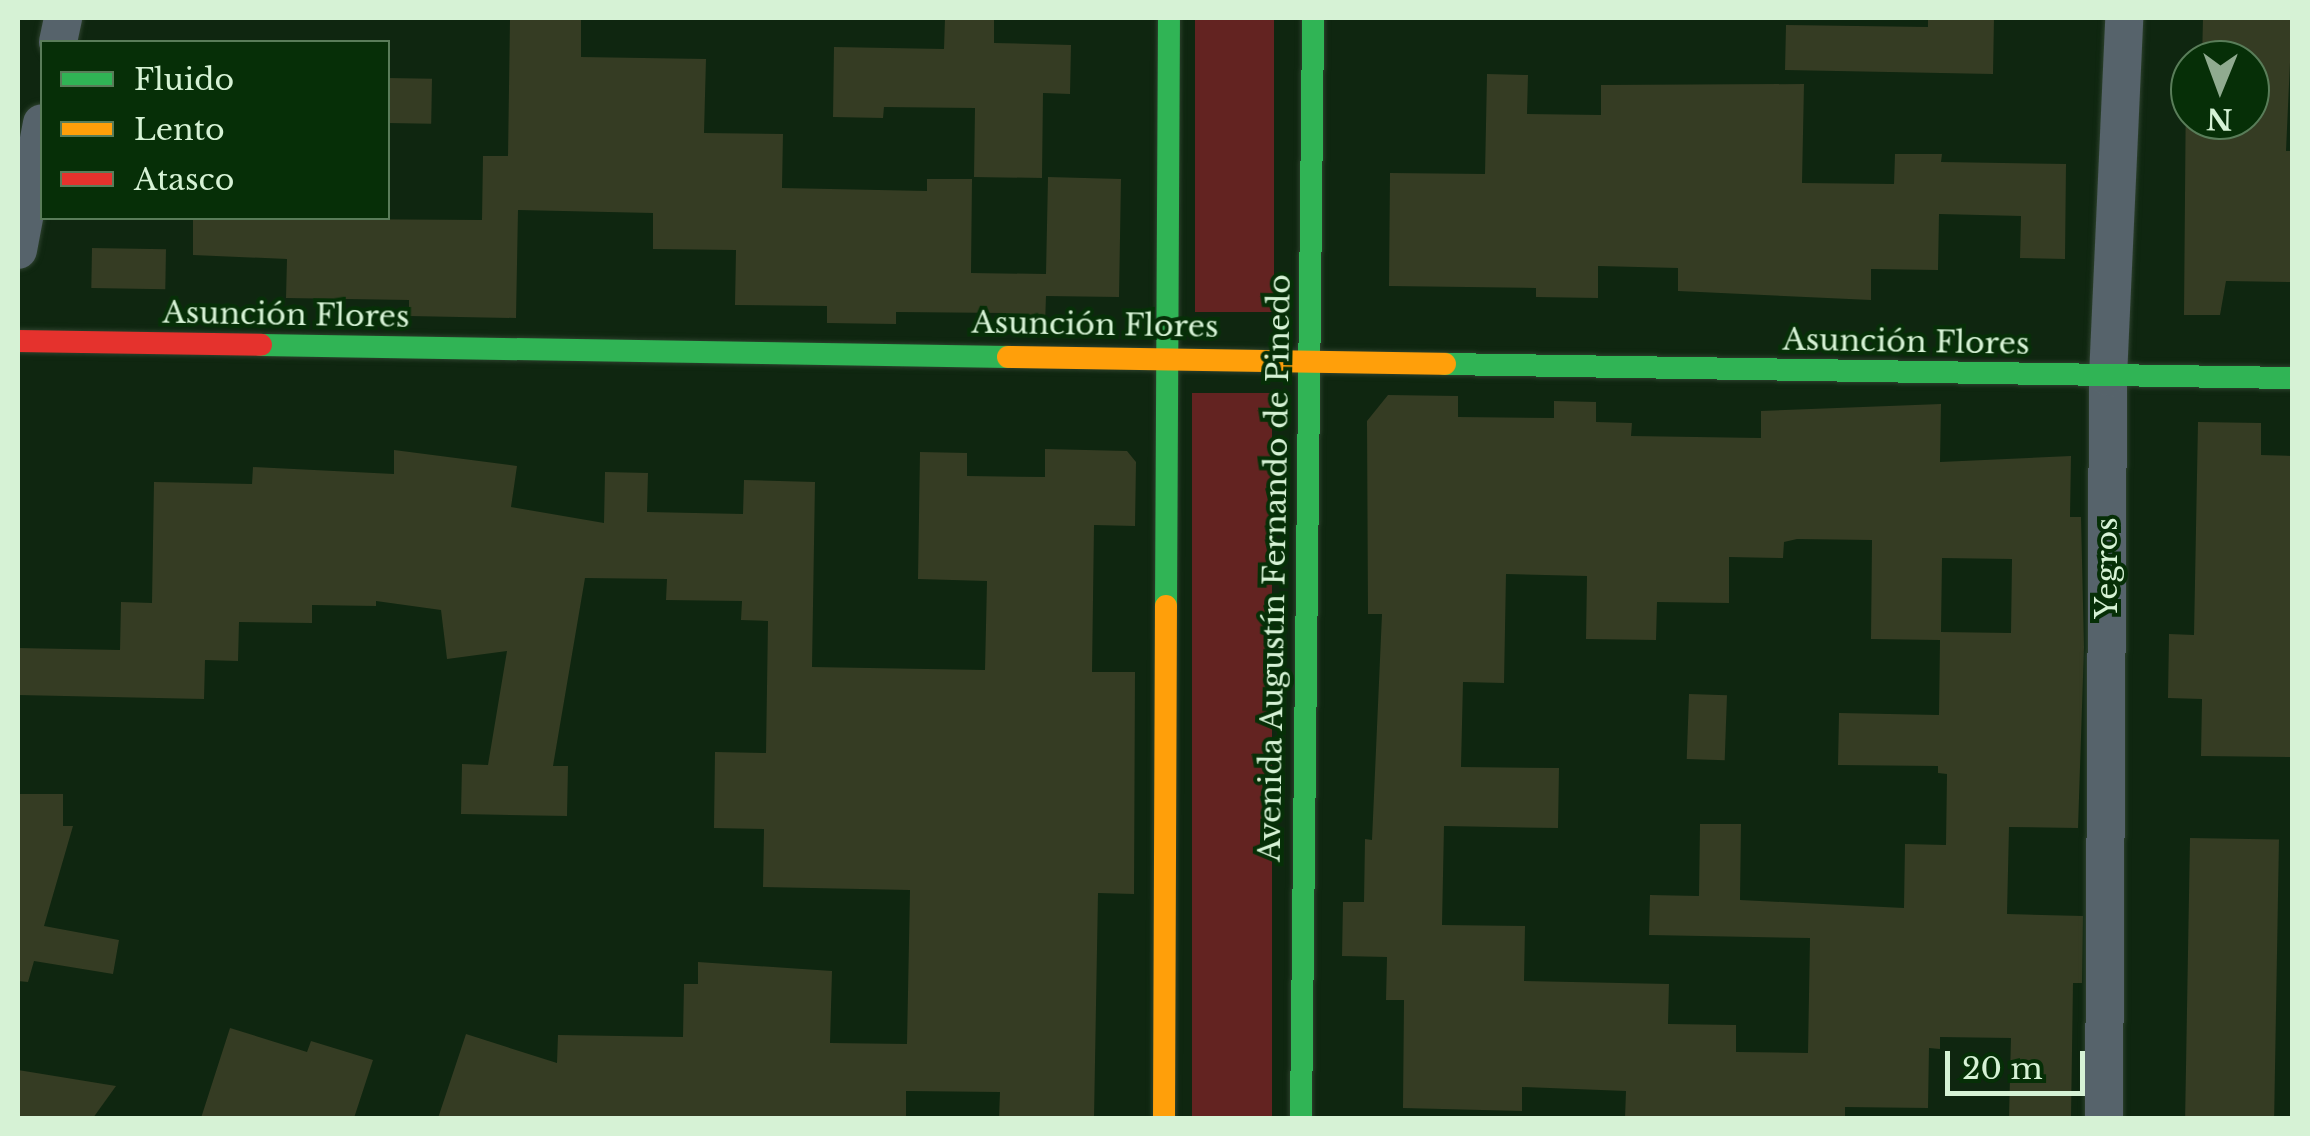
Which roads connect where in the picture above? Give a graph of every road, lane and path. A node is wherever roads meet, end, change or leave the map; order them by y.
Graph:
1 (1170, 18) edge
2 (1313, 18) edge
3 (2124, 18) edge
4 (40, 134) edge
5 (18, 250) edge
6 (18, 342) edge
7 (1168, 356) junction
8 (1306, 358) junction
9 (2108, 377) junction
10 (2292, 378) edge
11 (1164, 1118) edge
12 (1301, 1118) edge
13 (2104, 1118) edge

1 - 7 main road
2 - 8 main road, Avenida Augustín Fernando de Pinedo
3 - 9 street, Yegros
4 - 5 street
6 - 7 main road, Asunción Flores
7 - 8 main road, Asunción Flores
7 - 11 main road
8 - 9 main road, Asunción Flores
8 - 12 main road, Avenida Augustín Fernando de Pinedo
9 - 10 main road, Asunción Flores
9 - 13 street, Yegros

